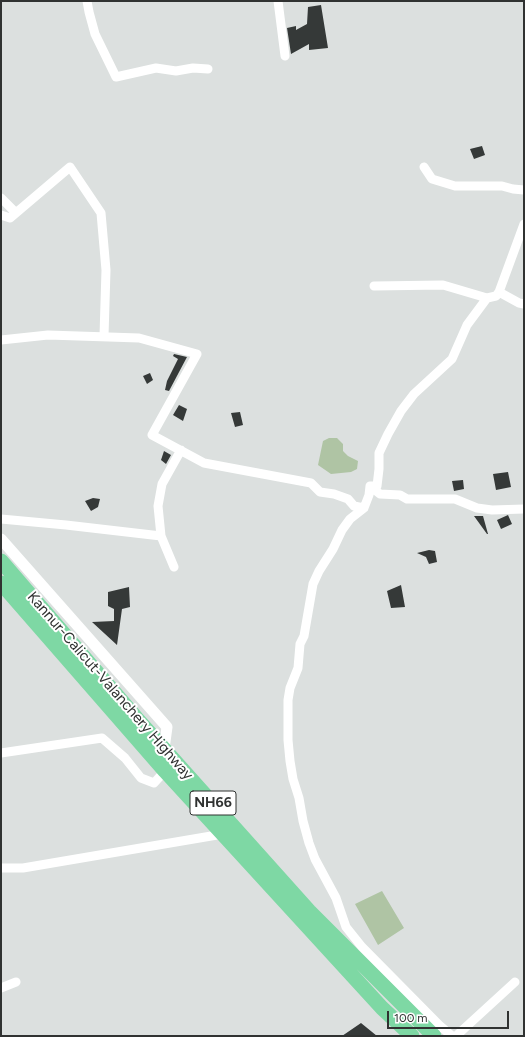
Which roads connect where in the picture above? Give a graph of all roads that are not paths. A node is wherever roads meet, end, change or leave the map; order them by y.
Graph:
1 (87, 1) edge
2 (278, 1) edge
3 (285, 56) dead end
4 (208, 69) dead end
5 (424, 167) dead end
6 (524, 190) edge
7 (1, 198) edge
8 (16, 213) junction
9 (1, 215) edge
10 (524, 224) edge
11 (374, 286) dead end
12 (499, 292) junction
13 (487, 298) junction
14 (524, 304) edge
15 (104, 336) junction
16 (1, 340) edge
17 (181, 450) junction
18 (370, 486) junction
19 (364, 508) junction
20 (524, 509) edge
21 (1, 520) edge
22 (161, 536) junction
23 (1, 539) edge
24 (1, 561) edge
25 (174, 567) dead end
26 (1, 583) edge
27 (164, 749) junction
28 (1, 753) edge
29 (165, 771) junction
30 (223, 834) junction
31 (1, 868) edge
32 (16, 982) dead end
33 (515, 982) dead end
34 (1, 988) edge
35 (412, 1036) edge
36 (434, 1036) edge
37 (452, 1036) edge
38 (456, 1036) edge

1 - 4 street
2 - 3 street
5 - 6 street
7 - 8 street
8 - 9 street
8 - 15 street
10 - 12 street
11 - 13 street
12 - 13 street
12 - 14 street
13 - 18 street
15 - 16 street
15 - 17 street
17 - 19 street
17 - 22 street
18 - 19 street
18 - 20 street
19 - 37 street
21 - 22 street
22 - 25 street
23 - 27 street
24 - 27 highway, Kannur-Calicut-Valanchery Highway / NH66
26 - 29 highway, Kannur-Calicut-Valanchery Highway / NH66
27 - 36 highway, Kannur-Calicut-Valanchery Highway / NH66
28 - 29 street
29 - 30 highway, Kannur-Calicut-Valanchery Highway / NH66
30 - 31 street
30 - 35 highway, Kannur-Calicut-Valanchery Highway / NH66
32 - 34 street
33 - 38 street

